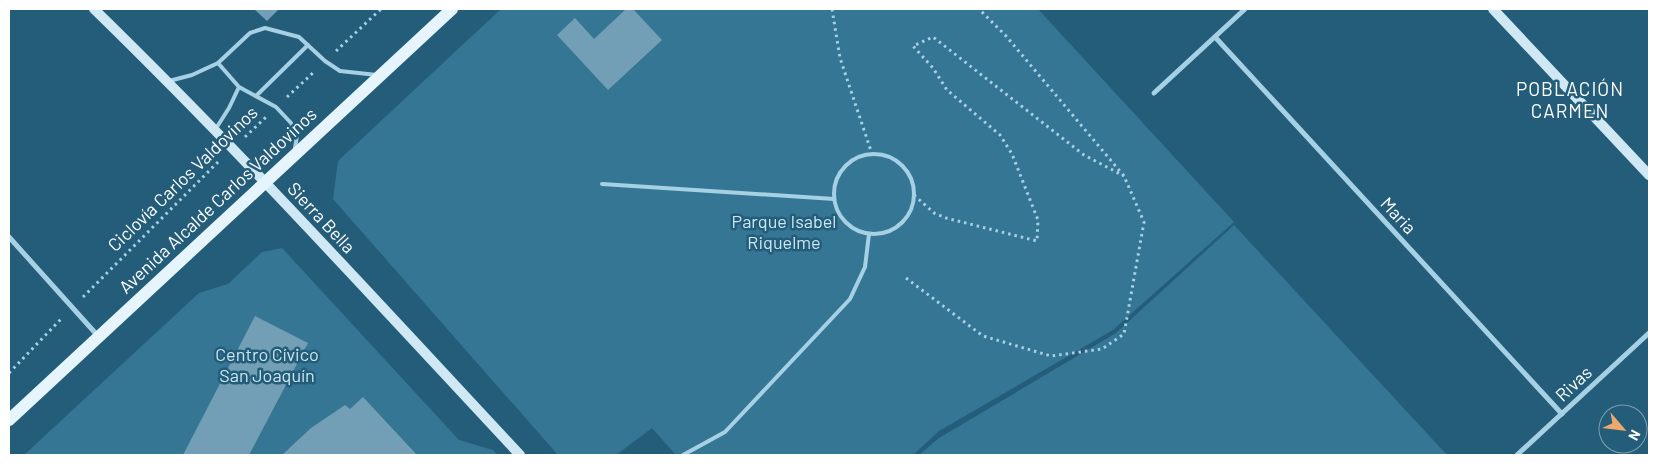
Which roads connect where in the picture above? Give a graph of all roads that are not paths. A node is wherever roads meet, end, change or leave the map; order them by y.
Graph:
1 (94, 9) edge
2 (452, 9) edge
3 (1245, 9) edge
4 (1493, 9) edge
5 (1215, 37) junction
6 (308, 45) junction
7 (218, 62) junction
8 (380, 75) junction
9 (168, 82) junction
10 (239, 87) junction
11 (1154, 93) dead end
12 (256, 96) junction
13 (215, 130) junction
14 (295, 154) junction
15 (1649, 175) edge
16 (265, 182) junction
17 (602, 184) dead end
18 (834, 199) junction
19 (869, 234) junction
20 (9, 237) edge
21 (1649, 332) edge
22 (98, 336) junction
23 (1562, 414) junction
24 (9, 420) edge
25 (520, 455) edge
26 (683, 455) edge
27 (1517, 455) edge

1 - 9 street, Sierra Bella
2 - 8 main road, Avenida Alcalde Carlos Valdovinos
3 - 5 street
4 - 15 street
5 - 11 street
5 - 23 street, Maria
6 - 7 lane
6 - 8 lane
6 - 12 lane
7 - 9 lane
7 - 10 lane
8 - 14 main road, Avenida Alcalde Carlos Valdovinos
9 - 13 street, Sierra Bella
10 - 12 lane
10 - 13 lane
12 - 14 lane
13 - 16 street, Sierra Bella
14 - 16 main road, Avenida Alcalde Carlos Valdovinos
16 - 22 main road, Avenida Alcalde Carlos Valdovinos
16 - 25 street, Sierra Bella
17 - 18 lane
18 - 19 lane
18 - 19 lane
19 - 26 lane
20 - 22 street
21 - 23 street, Rivas
22 - 24 main road, Avenida Alcalde Carlos Valdovinos
23 - 27 street, Rivas

